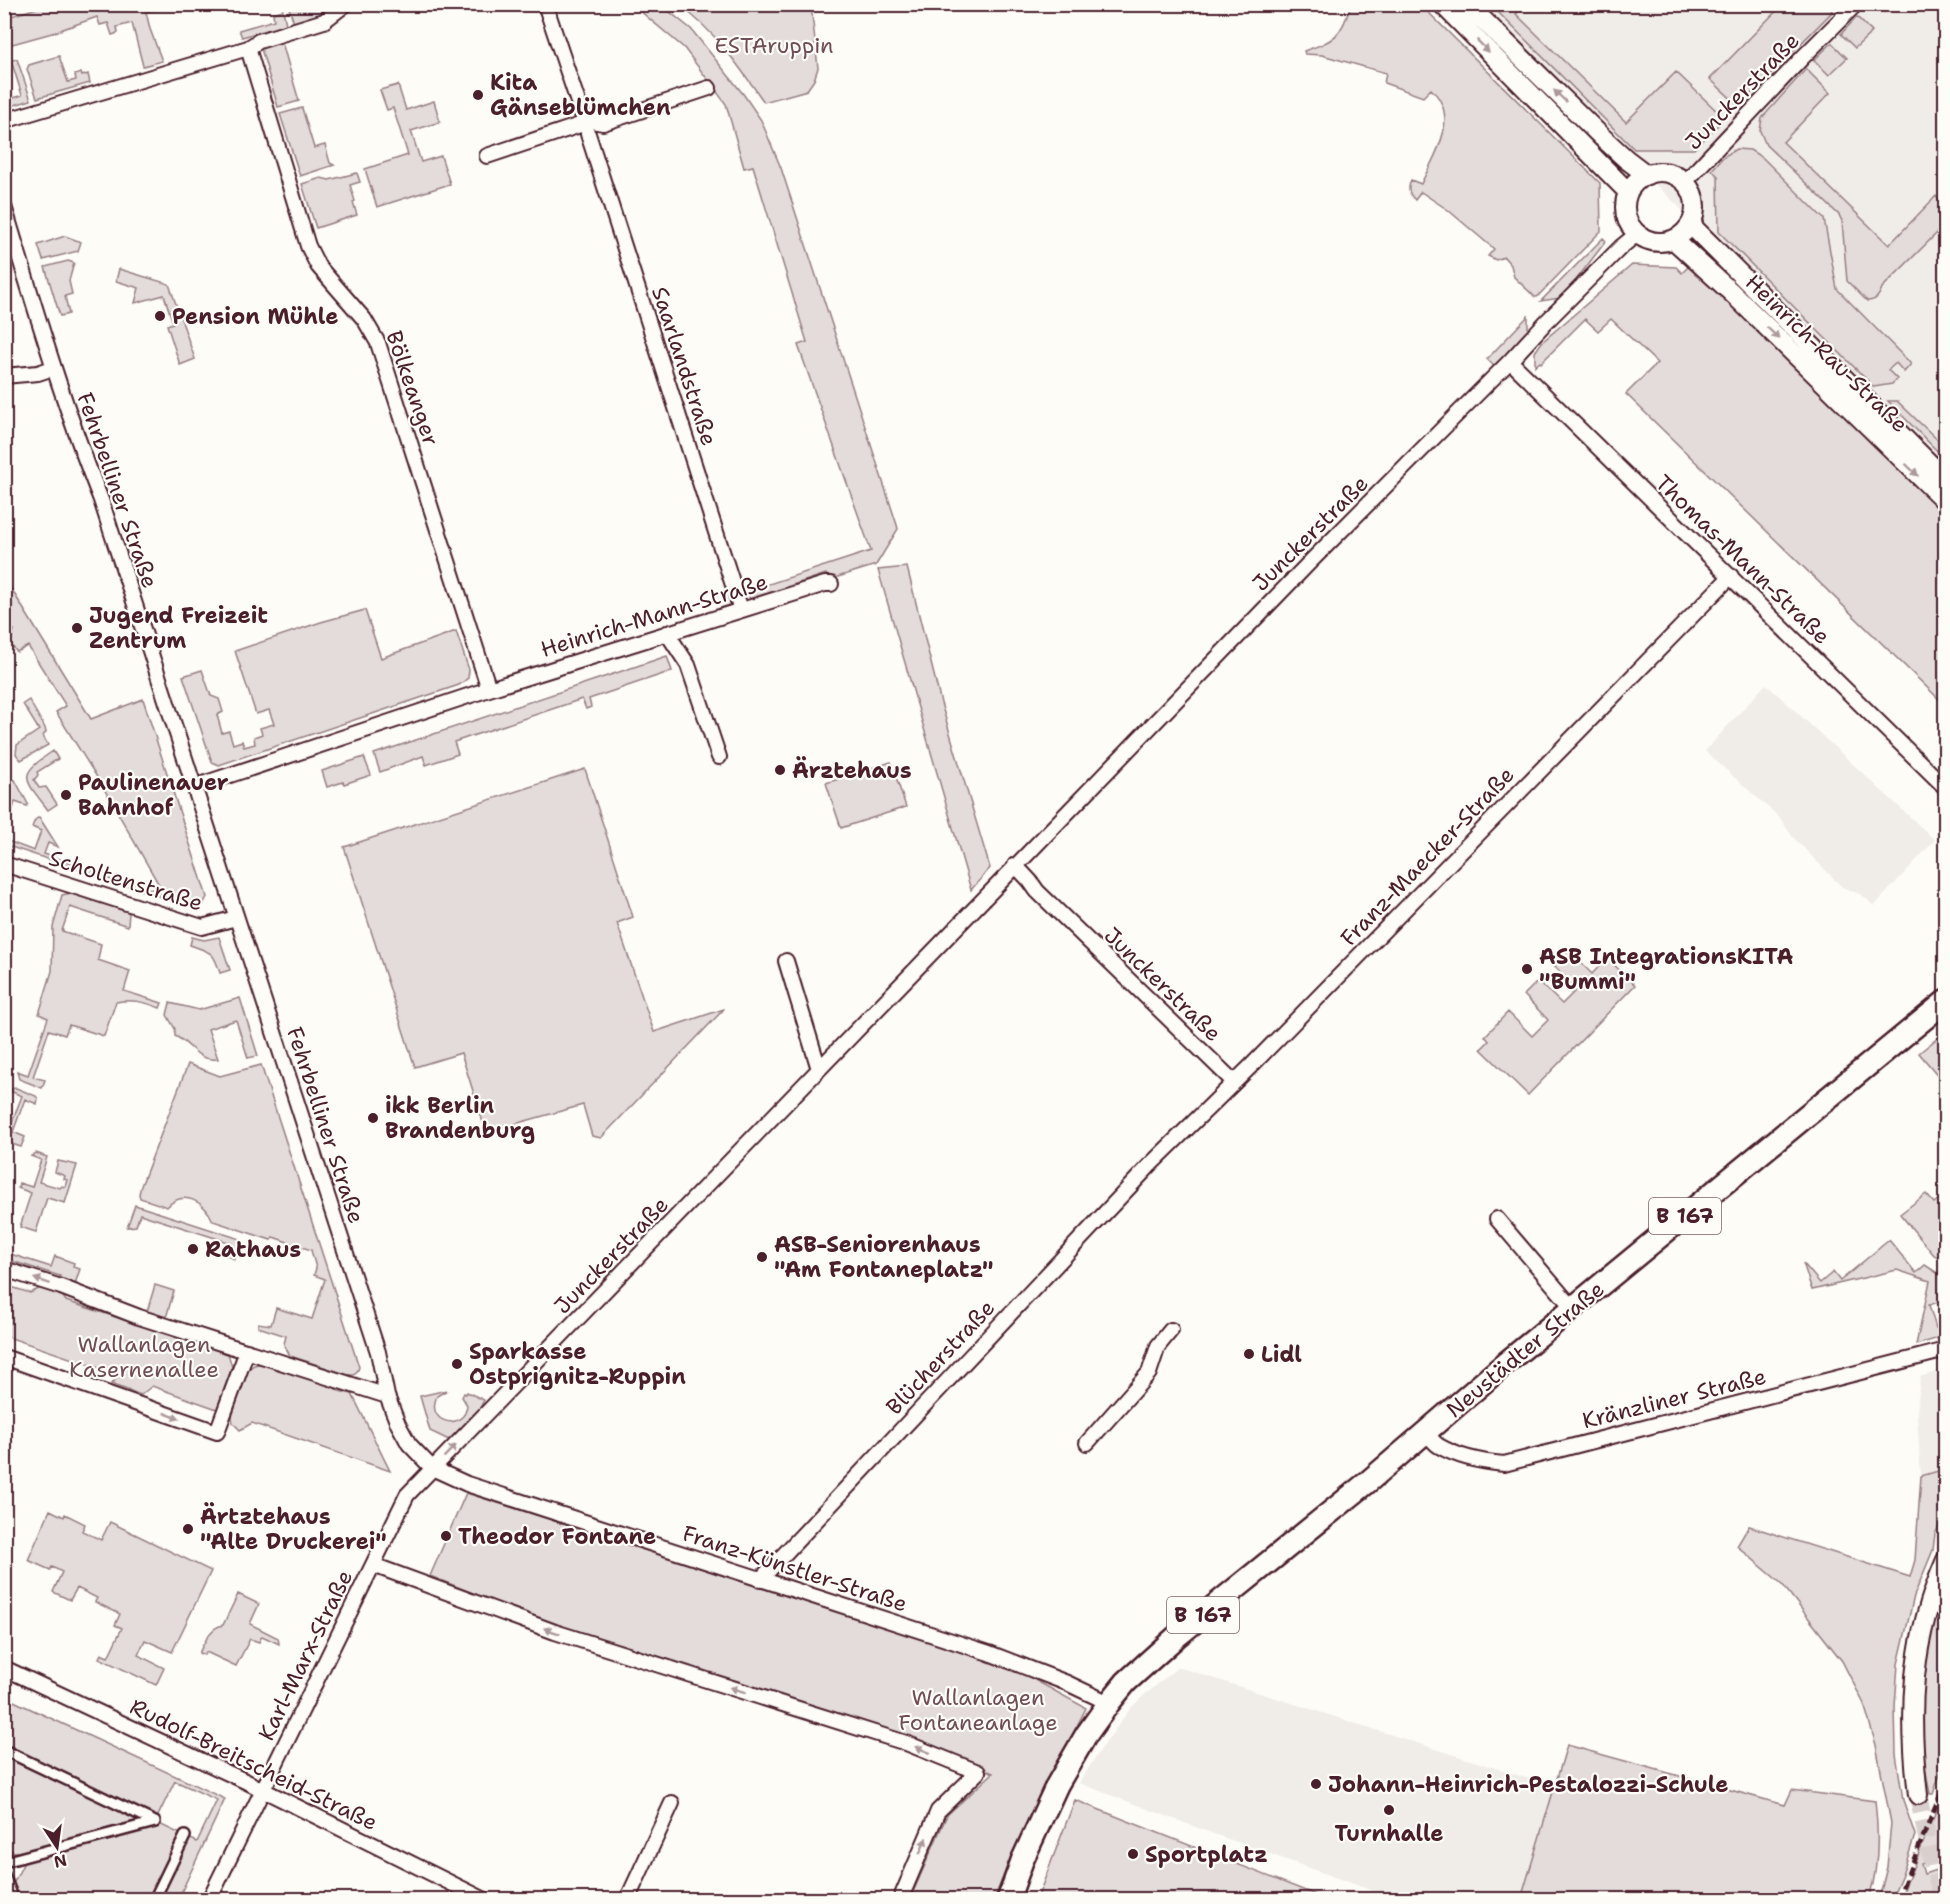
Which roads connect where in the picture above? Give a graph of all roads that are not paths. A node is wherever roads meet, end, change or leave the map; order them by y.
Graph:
1 (346, 4) edge
2 (545, 4) edge
3 (1442, 4) edge
4 (1467, 4) edge
5 (1856, 4) edge
6 (248, 48) junction
7 (709, 88) dead end
8 (4, 122) edge
9 (588, 126) junction
10 (487, 156) dead end
11 (1647, 175) junction
12 (1685, 182) junction
13 (1628, 192) junction
14 (4, 206) edge
15 (1691, 225) junction
16 (1637, 234) junction
17 (1674, 240) junction
18 (1510, 361) junction
19 (53, 368) junction
20 (4, 376) edge
21 (1946, 480) edge
22 (1946, 502) edge
23 (1731, 576) junction
24 (831, 584) dead end
25 (741, 610) junction
26 (667, 633) junction
27 (489, 689) junction
28 (719, 757) dead end
29 (194, 787) junction
30 (1946, 788) edge
31 (4, 864) edge
32 (1015, 865) junction
33 (236, 918) junction
34 (786, 961) dead end
35 (1946, 1001) edge
36 (819, 1070) junction
37 (1233, 1081) junction
38 (1151, 1164) joint
39 (1497, 1219) dead end
40 (4, 1269) edge
41 (1574, 1308) junction
42 (1171, 1330) dead end
43 (247, 1351) junction
44 (1938, 1352) dead end
45 (4, 1357) edge
46 (387, 1396) junction
47 (1426, 1432) junction
48 (1087, 1443) dead end
49 (432, 1468) junction
50 (1946, 1560) edge
51 (373, 1565) junction
52 (760, 1580) junction
53 (4, 1668) edge
54 (1109, 1703) junction
55 (4, 1750) edge
56 (262, 1790) junction
57 (1917, 1795) tunnel mouth
58 (672, 1803) dead end
59 (185, 1836) dead end
60 (4, 1863) edge
61 (4, 1875) edge
62 (14, 1899) edge
63 (154, 1899) edge
64 (209, 1899) edge
65 (485, 1899) edge
66 (627, 1899) edge
67 (900, 1899) edge
68 (1008, 1899) edge

1 - 6 street
2 - 9 street, Saarlandstraße
3 -> 13 main road
11 -> 4 main road
5 - 12 street, Junckerstraße
6 - 8 street
6 - 27 street, Bölkeanger
7 - 9 street
9 - 10 street
9 - 25 street, Saarlandstraße
11 - 12 main road
11 - 13 main road
12 - 15 main road
13 - 16 main road
14 - 19 street, Fehrbelliner Straße
15 - 17 main road
15 - 21 main road, Heinrich-Rau-Straße
16 - 17 main road
16 - 18 street, Junckerstraße
17 -> 22 main road, Heinrich-Rau-Straße
18 - 23 street, Thomas-Mann-Straße
18 - 32 street, Junckerstraße
19 - 20 street
19 - 29 street, Fehrbelliner Straße
23 - 30 street, Thomas-Mann-Straße
23 - 37 street, Franz-Maecker-Straße
24 - 25 street, Heinrich-Mann-Straße
25 - 26 street, Heinrich-Mann-Straße
26 - 27 street, Heinrich-Mann-Straße
26 - 28 street
27 - 29 street
29 - 33 street, Fehrbelliner Straße
31 - 33 street, Scholtenstraße
32 - 36 street, Junckerstraße
32 - 37 street, Junckerstraße
33 - 46 street, Fehrbelliner Straße
34 - 36 street
35 - 41 main road, Neustädter Straße / B 167
49 -> 36 street, Junckerstraße
37 - 38 street, Franz-Maecker-Straße
38 - 52 street, Blücherstraße
39 - 41 street
43 -> 40 street
41 - 47 main road, Neustädter Straße / B 167
42 - 48 street
45 -> 43 street
43 - 46 street
44 - 47 street, Kränzliner Straße
46 - 49 street, Fehrbelliner Straße
47 - 54 main road, Neustädter Straße / B 167
49 - 51 street, Karl-Marx-Straße
49 - 52 street, Franz-Künstler-Straße
50 - 57 main road
51 - 56 street, Karl-Marx-Straße
67 -> 51 street
52 - 54 street, Franz-Künstler-Straße
53 - 56 street, Rudolf-Breitscheid-Straße
54 - 68 main road, B 167
55 - 60 street
56 - 64 street, Karl-Marx-Straße
56 - 65 street, Rudolf-Breitscheid-Straße
58 - 66 street
59 - 63 street
61 - 62 street

